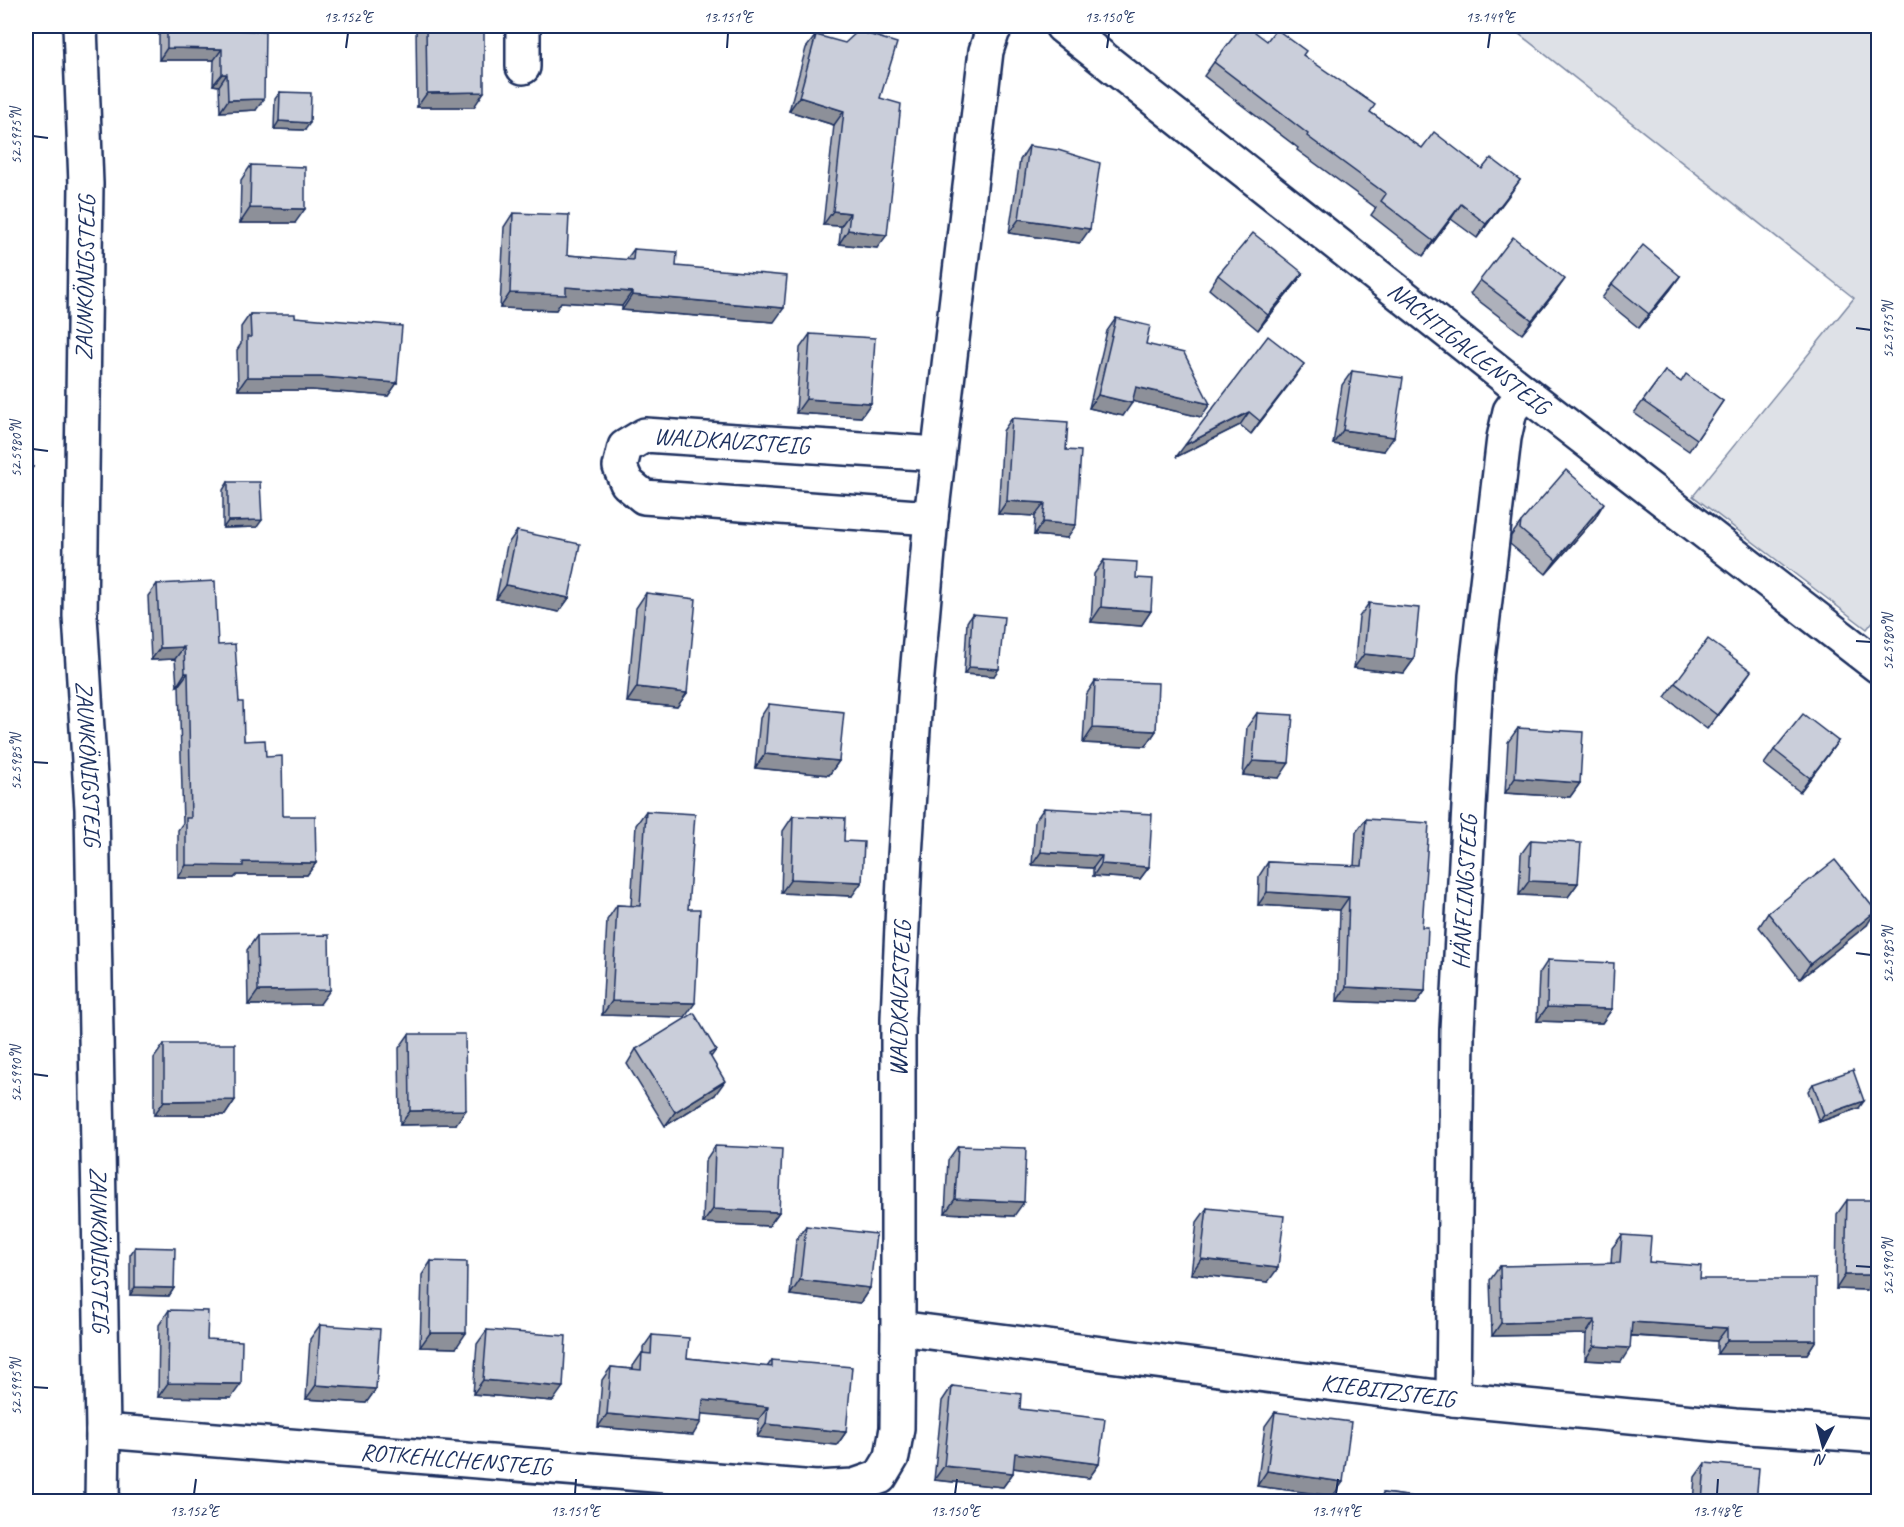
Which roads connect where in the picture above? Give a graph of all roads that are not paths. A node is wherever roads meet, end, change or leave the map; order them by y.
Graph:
1 (80, 26) edge
2 (523, 26) edge
3 (996, 26) edge
4 (1062, 26) edge
5 (523, 67) dead end
6 (1524, 392) junction
7 (938, 454) junction
8 (931, 518) junction
9 (1878, 666) edge
10 (898, 1328) junction
11 (1453, 1399) junction
12 (103, 1431) junction
13 (1878, 1436) edge
14 (880, 1477) joint
15 (102, 1502) edge

1 - 12 street, ZAUNKÖNIGSTEIG
2 - 5 street
3 - 7 street, WALDKAUZSTEIG
4 - 6 street, NACHTIGALLENSTEIG
6 - 9 street, NACHTIGALLENSTEIG
6 - 11 street, HÄNFLINGSTEIG
7 - 8 street, WALDKAUZSTEIG
7 - 8 street, WALDKAUZSTEIG
8 - 10 street, WALDKAUZSTEIG
10 - 11 street, KIEBITZSTEIG
10 - 14 street, WALDKAUZSTEIG
11 - 13 street, KIEBITZSTEIG
12 - 14 street, ROTKEHLCHENSTEIG
12 - 15 street, ZAUNKÖNIGSTEIG

